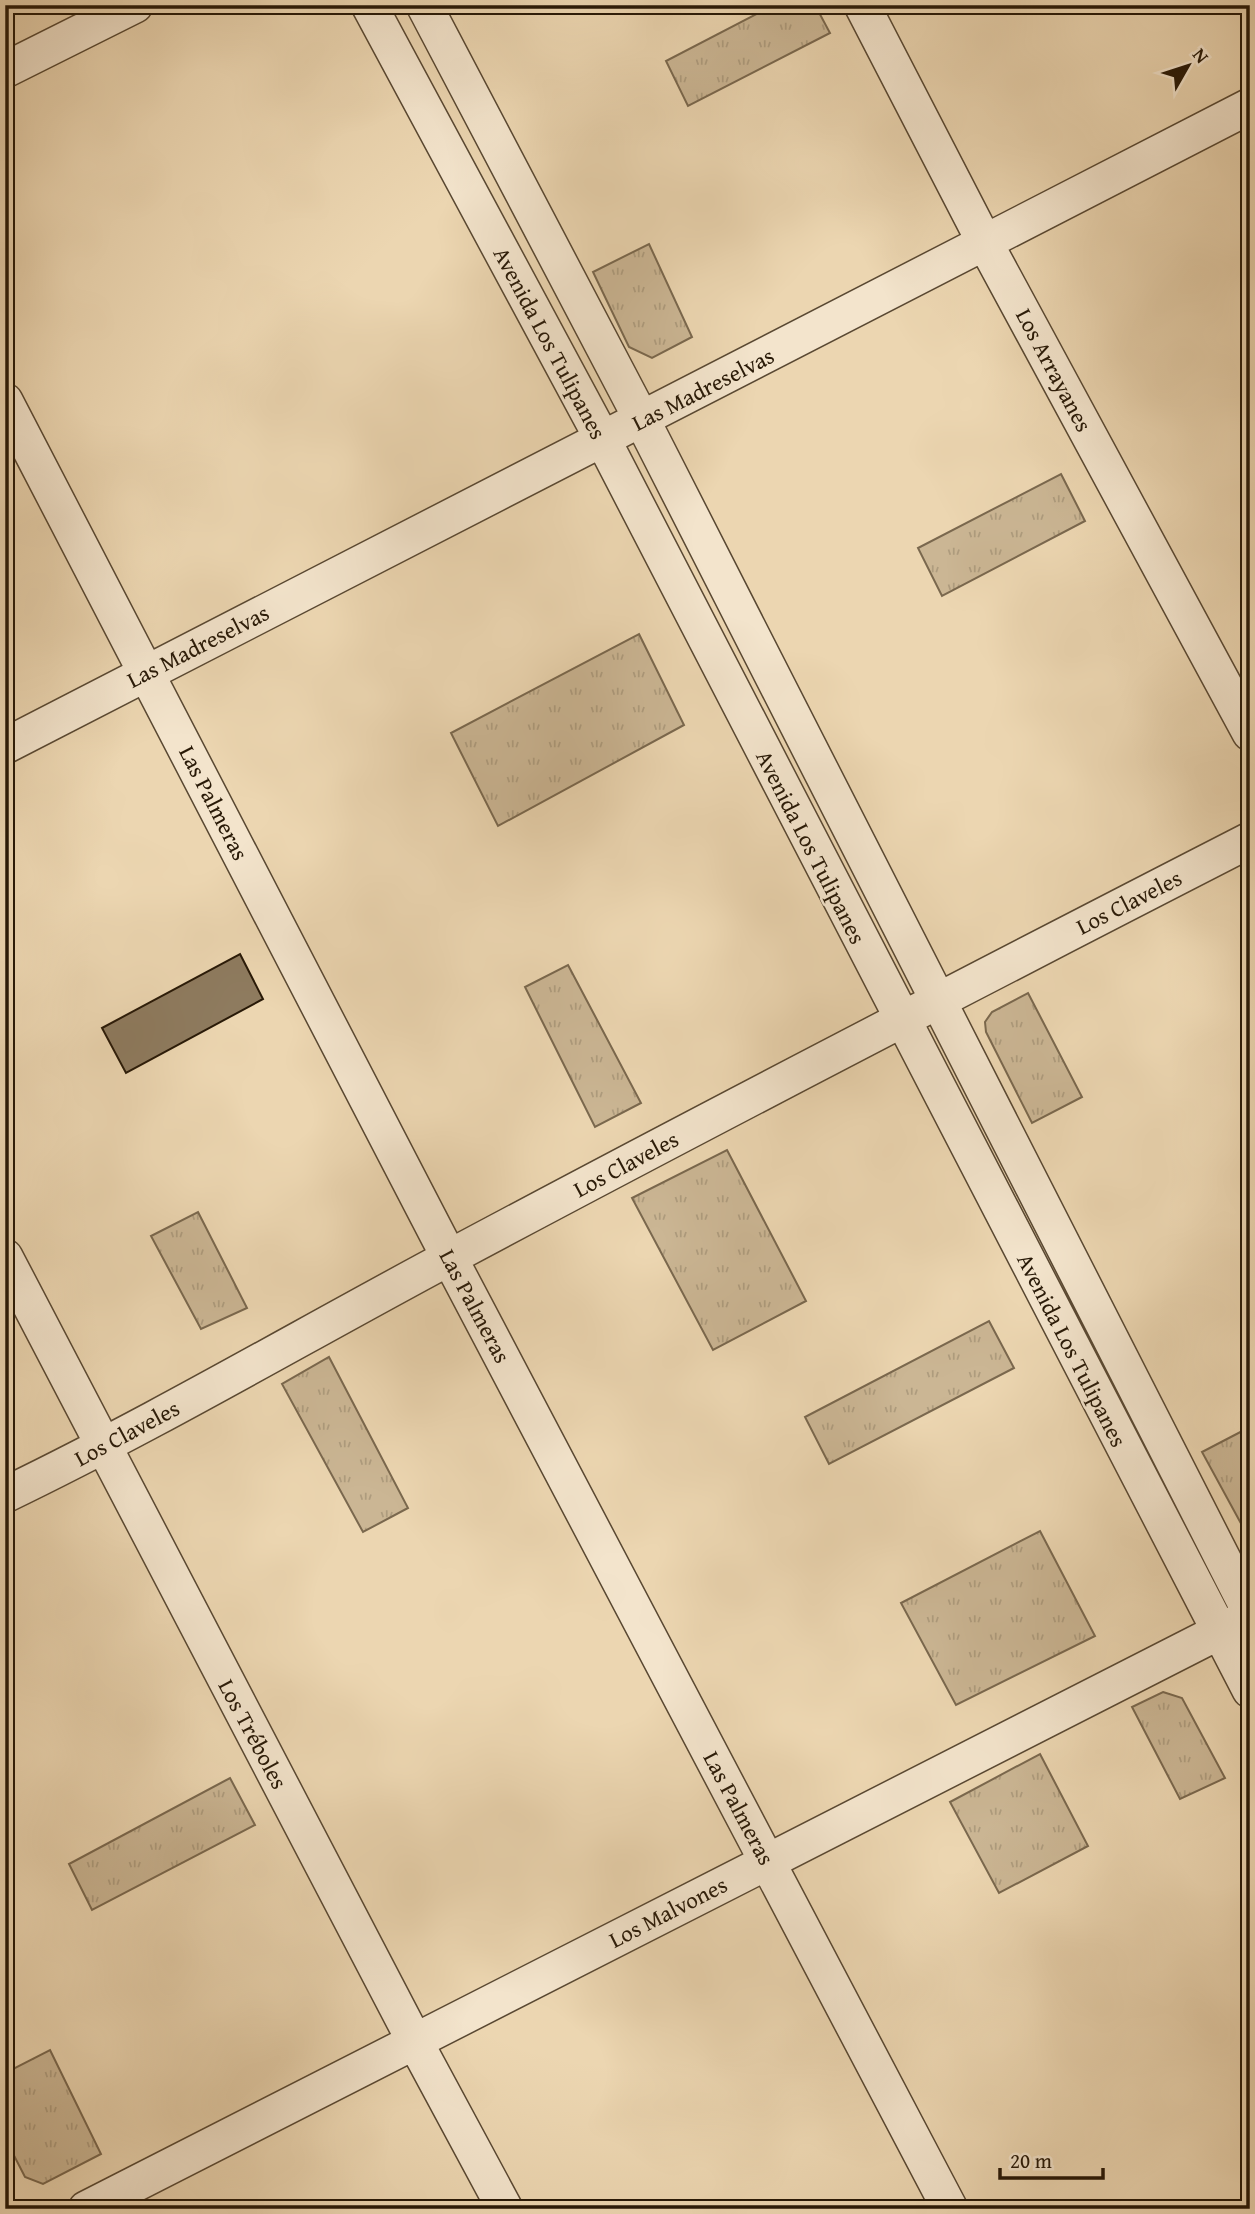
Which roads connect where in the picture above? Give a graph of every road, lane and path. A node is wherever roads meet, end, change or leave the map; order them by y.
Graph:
1 (135, 5) edge
2 (369, 5) edge
3 (424, 5) edge
4 (862, 5) edge
5 (5, 70) edge
6 (1250, 106) edge
7 (985, 243) junction
8 (5, 401) edge
9 (642, 420) junction
10 (603, 440) junction
11 (146, 672) junction
12 (1250, 733) edge
13 (5, 746) edge
14 (1250, 840) edge
15 (939, 1000) junction
16 (900, 1019) junction
17 (5, 1257) edge
18 (449, 1257) junction
19 (103, 1448) junction
20 (5, 1495) edge
21 (1250, 1614) edge
22 (1218, 1632) junction
23 (1250, 1690) edge
24 (767, 1861) junction
25 (414, 2040) junction
26 (86, 2209) edge
27 (505, 2209) edge
28 (950, 2209) edge

1 - 5 street
2 - 10 street, Avenida Los Tulipanes
3 - 9 street, Avenida Los Tulipanes
4 - 7 street, Los Arrayanes
6 - 7 street, Las Madreselvas
7 - 9 street, Las Madreselvas
7 - 12 street, Los Arrayanes
8 - 11 street, Las Palmeras
9 - 10 street, Las Madreselvas
9 - 15 street, Avenida Los Tulipanes
10 - 11 street, Las Madreselvas
10 - 16 street, Avenida Los Tulipanes
11 - 13 street, Las Madreselvas
11 - 18 street, Las Palmeras
14 - 15 street, Los Claveles
15 - 16 street, Los Claveles
15 - 21 street, Avenida Los Tulipanes
16 - 18 street, Los Claveles
16 - 22 street, Avenida Los Tulipanes
17 - 19 street, Los Tréboles
18 - 19 street, Los Claveles
18 - 24 street, Las Palmeras
19 - 20 street, Los Claveles
19 - 25 street, Los Tréboles
21 - 22 street, Los Malvones
22 - 23 street, Avenida Los Tulipanes
22 - 24 street, Los Malvones
24 - 25 street, Los Malvones
24 - 28 street, Las Palmeras
25 - 26 street, Los Malvones
25 - 27 street, Los Tréboles

